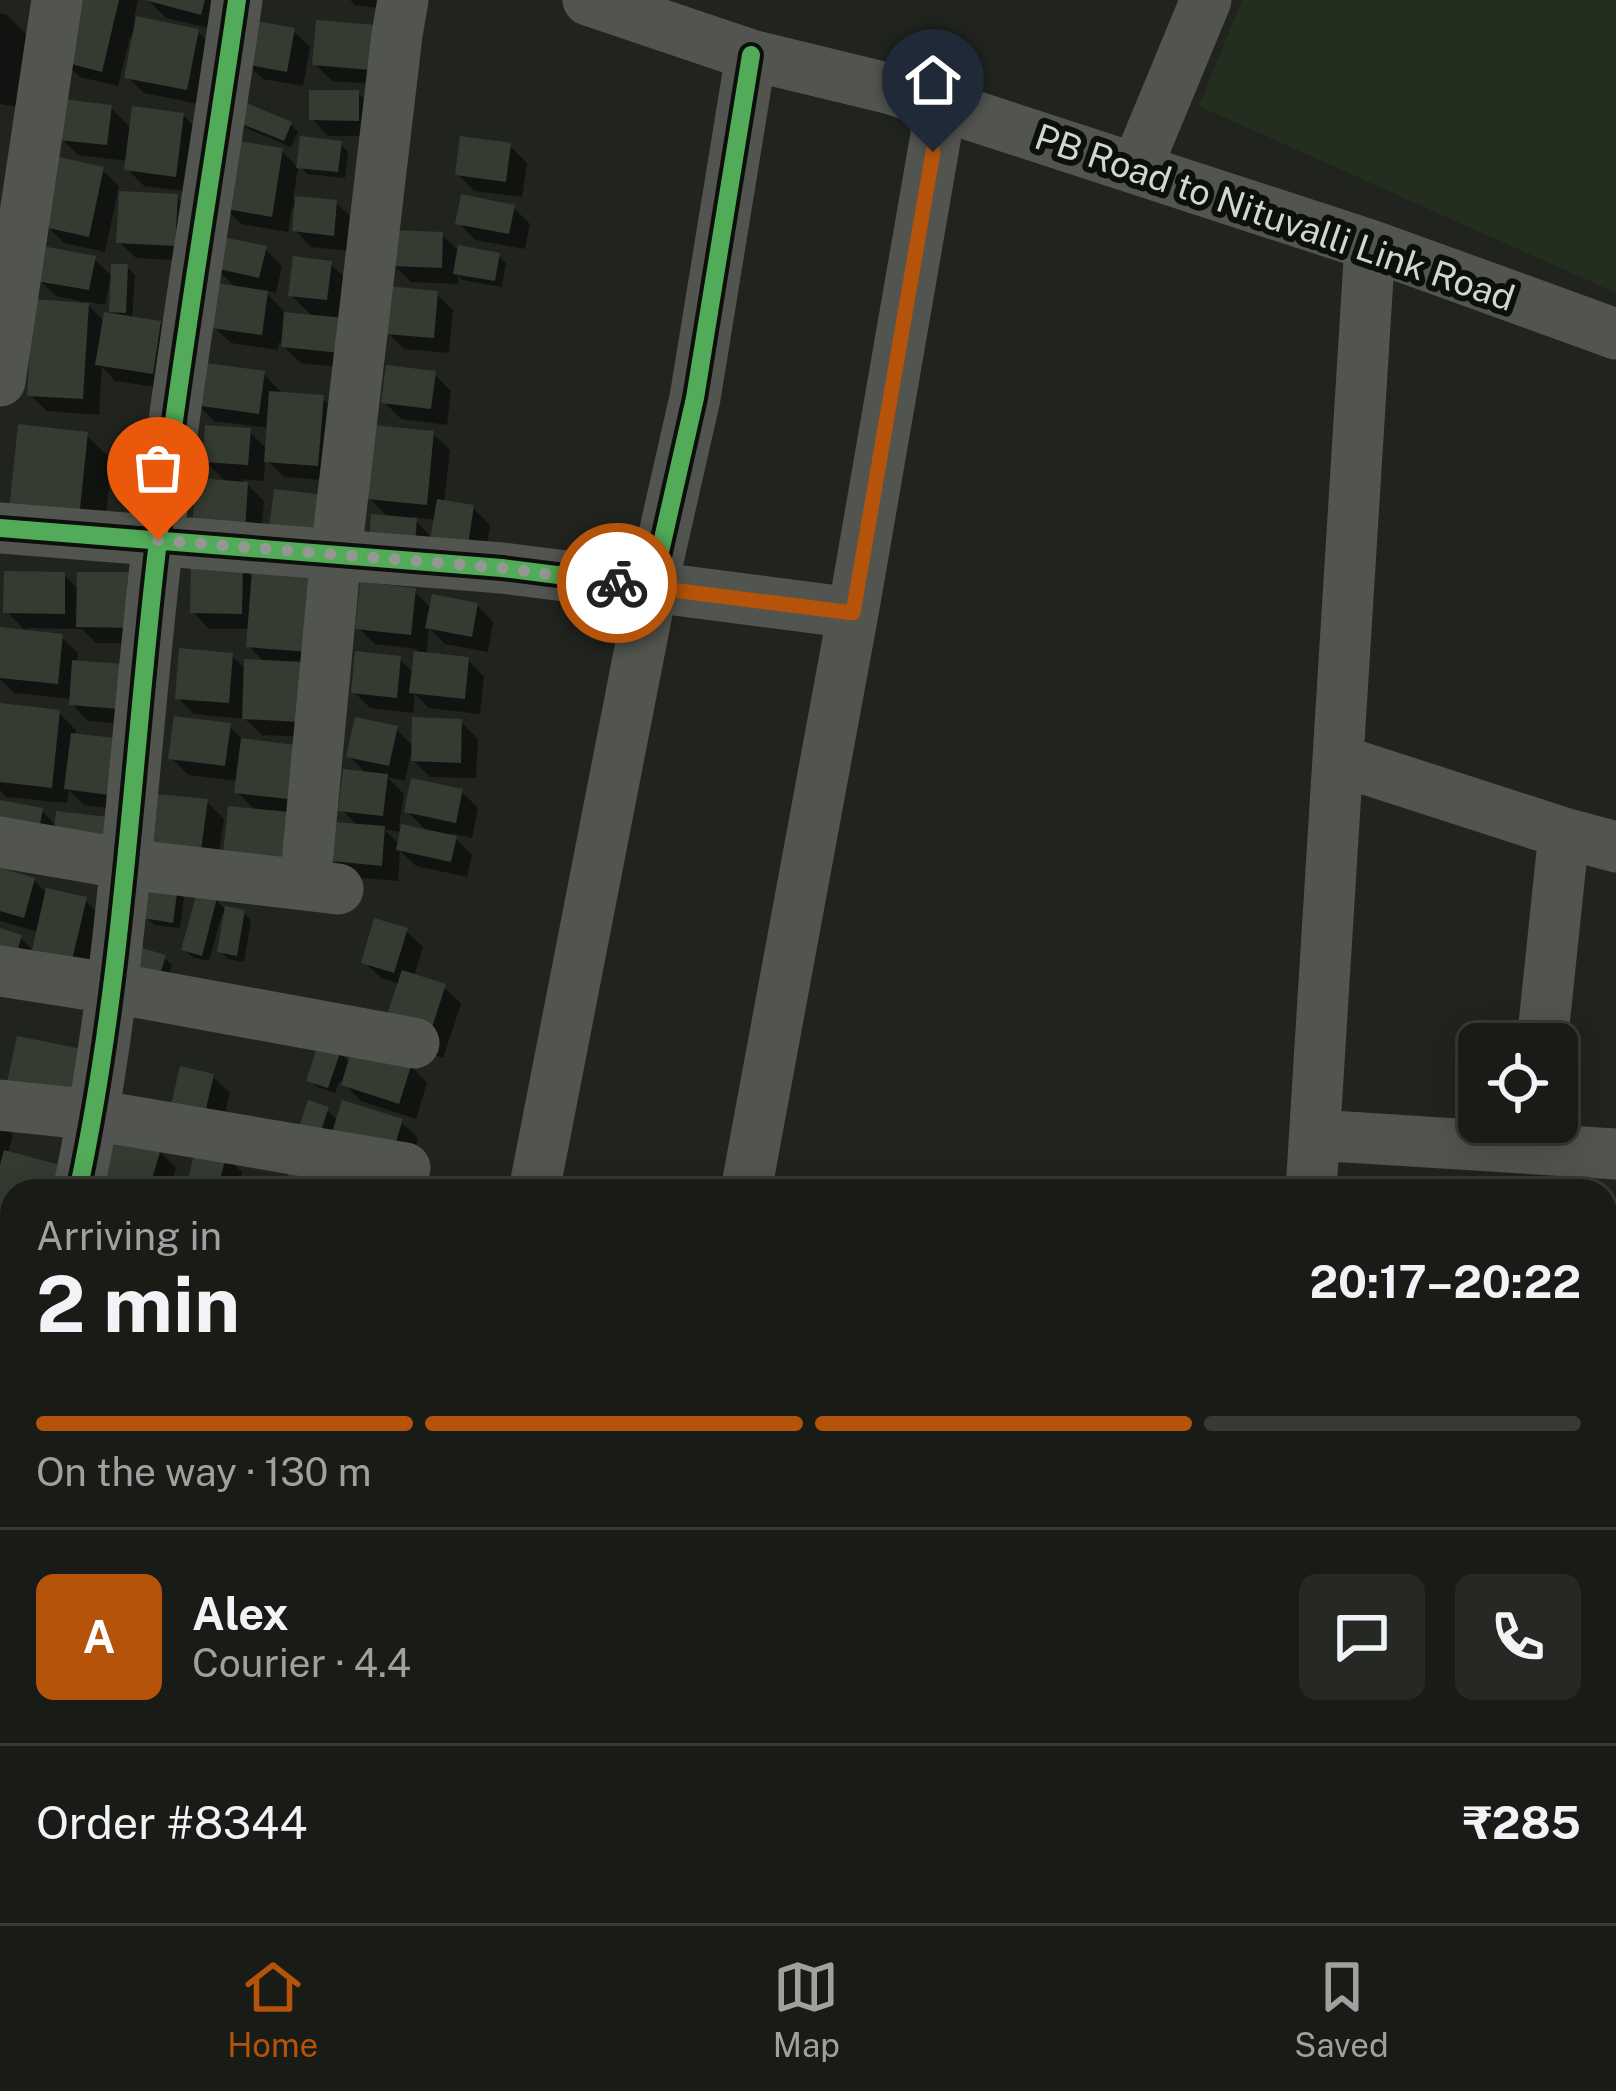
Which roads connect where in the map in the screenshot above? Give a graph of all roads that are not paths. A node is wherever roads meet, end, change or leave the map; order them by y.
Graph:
1 (57, 0) edge
2 (237, 0) edge
3 (404, 0) edge
4 (588, 0) edge
5 (1206, 0) edge
6 (752, 55) junction
7 (941, 106) junction
8 (1136, 169) junction
9 (1370, 245) junction
10 (1616, 334) edge
11 (0, 381) edge
12 (0, 528) edge
13 (158, 540) junction
14 (336, 554) junction
15 (652, 587) junction
16 (853, 613) junction
17 (1338, 760) junction
18 (1564, 833) junction
19 (0, 842) edge
20 (1616, 847) edge
21 (126, 864) junction
22 (0, 971) edge
23 (110, 989) junction
24 (1544, 1023) edge
25 (414, 1043) dead end
26 (0, 1105) edge
27 (94, 1115) junction
28 (1315, 1135) junction
29 (1531, 1154) edge
30 (1616, 1154) edge
31 (405, 1168) dead end
32 (80, 1179) edge
33 (536, 1179) edge
34 (748, 1179) edge
35 (1312, 1179) edge

1 - 11 street
2 - 13 street
3 - 14 street
4 - 6 street, PB Road to Nituvalli Link Road
5 - 8 street
6 - 7 street, PB Road to Nituvalli Link Road
6 - 15 street
7 - 8 street, PB Road to Nituvalli Link Road
7 - 16 street
8 - 9 street, PB Road to Nituvalli Link Road
9 - 10 street, PB Road to Nituvalli Link Road
9 - 17 street
12 - 13 street
13 - 14 street
13 - 21 street
14 - 15 street
14 - 21 street
15 - 16 street
15 - 33 street
16 - 34 street
17 - 18 street
17 - 28 street
18 - 20 street
18 - 24 street
19 - 21 street
21 - 23 street
22 - 23 street
23 - 25 street
23 - 27 street
26 - 27 street
27 - 31 street
27 - 32 street
28 - 29 street
28 - 35 street
29 - 30 street

